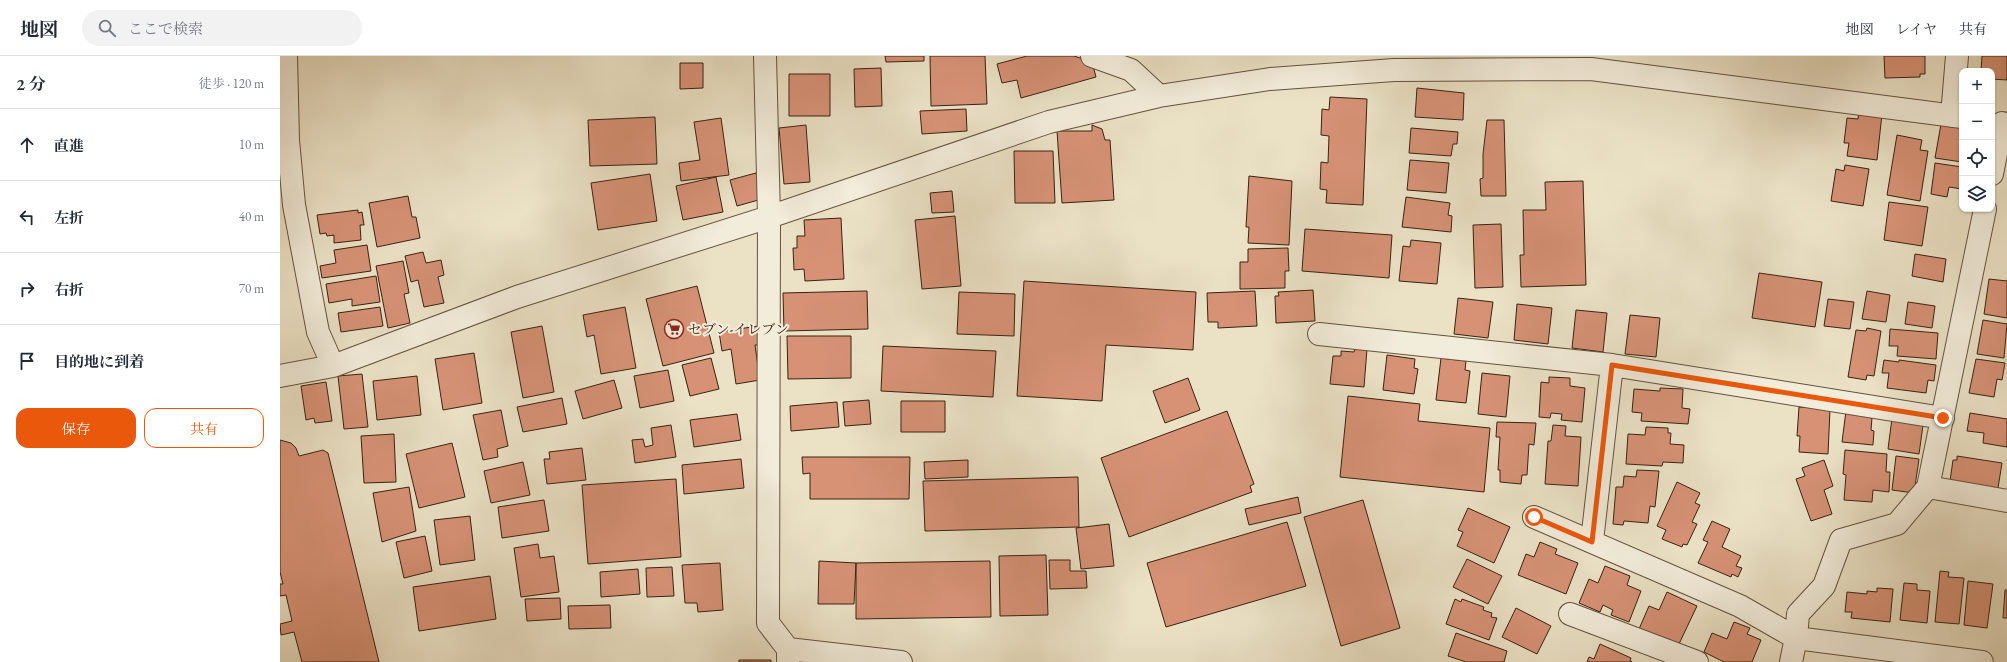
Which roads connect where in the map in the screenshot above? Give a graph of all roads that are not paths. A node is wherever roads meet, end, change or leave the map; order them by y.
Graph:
1 (286, 56) edge
2 (765, 56) edge
3 (1092, 56) edge
4 (1957, 56) edge
5 (1394, 63) edge
6 (1591, 63) edge
7 (1159, 96) junction
8 (1957, 117) edge
9 (2000, 122) edge
10 (1995, 154) edge
11 (1984, 212) edge
12 (769, 217) junction
13 (1319, 334) dead end
14 (1612, 365) junction
15 (333, 366) junction
16 (280, 376) edge
17 (1943, 418) junction
18 (1928, 487) junction
19 (2007, 501) edge
20 (1534, 517) dead end
21 (1592, 542) junction
22 (1570, 614) dead end
23 (1796, 638) junction
24 (788, 656) edge
25 (901, 662) edge
26 (1697, 662) edge
27 (1791, 662) edge
28 (1982, 662) edge

1 - 15 street
2 - 12 street
3 - 7 street
4 - 8 street
5 - 6 street
5 - 7 street
6 - 8 street
7 - 12 street
9 - 10 street
11 - 17 street
12 - 15 street
12 - 24 street
13 - 14 street
14 - 17 street
14 - 21 street
15 - 16 street
17 - 18 street
18 - 19 street
18 - 23 street
20 - 21 street
21 - 23 street
22 - 26 street
23 - 27 street
23 - 28 street
24 - 25 street

